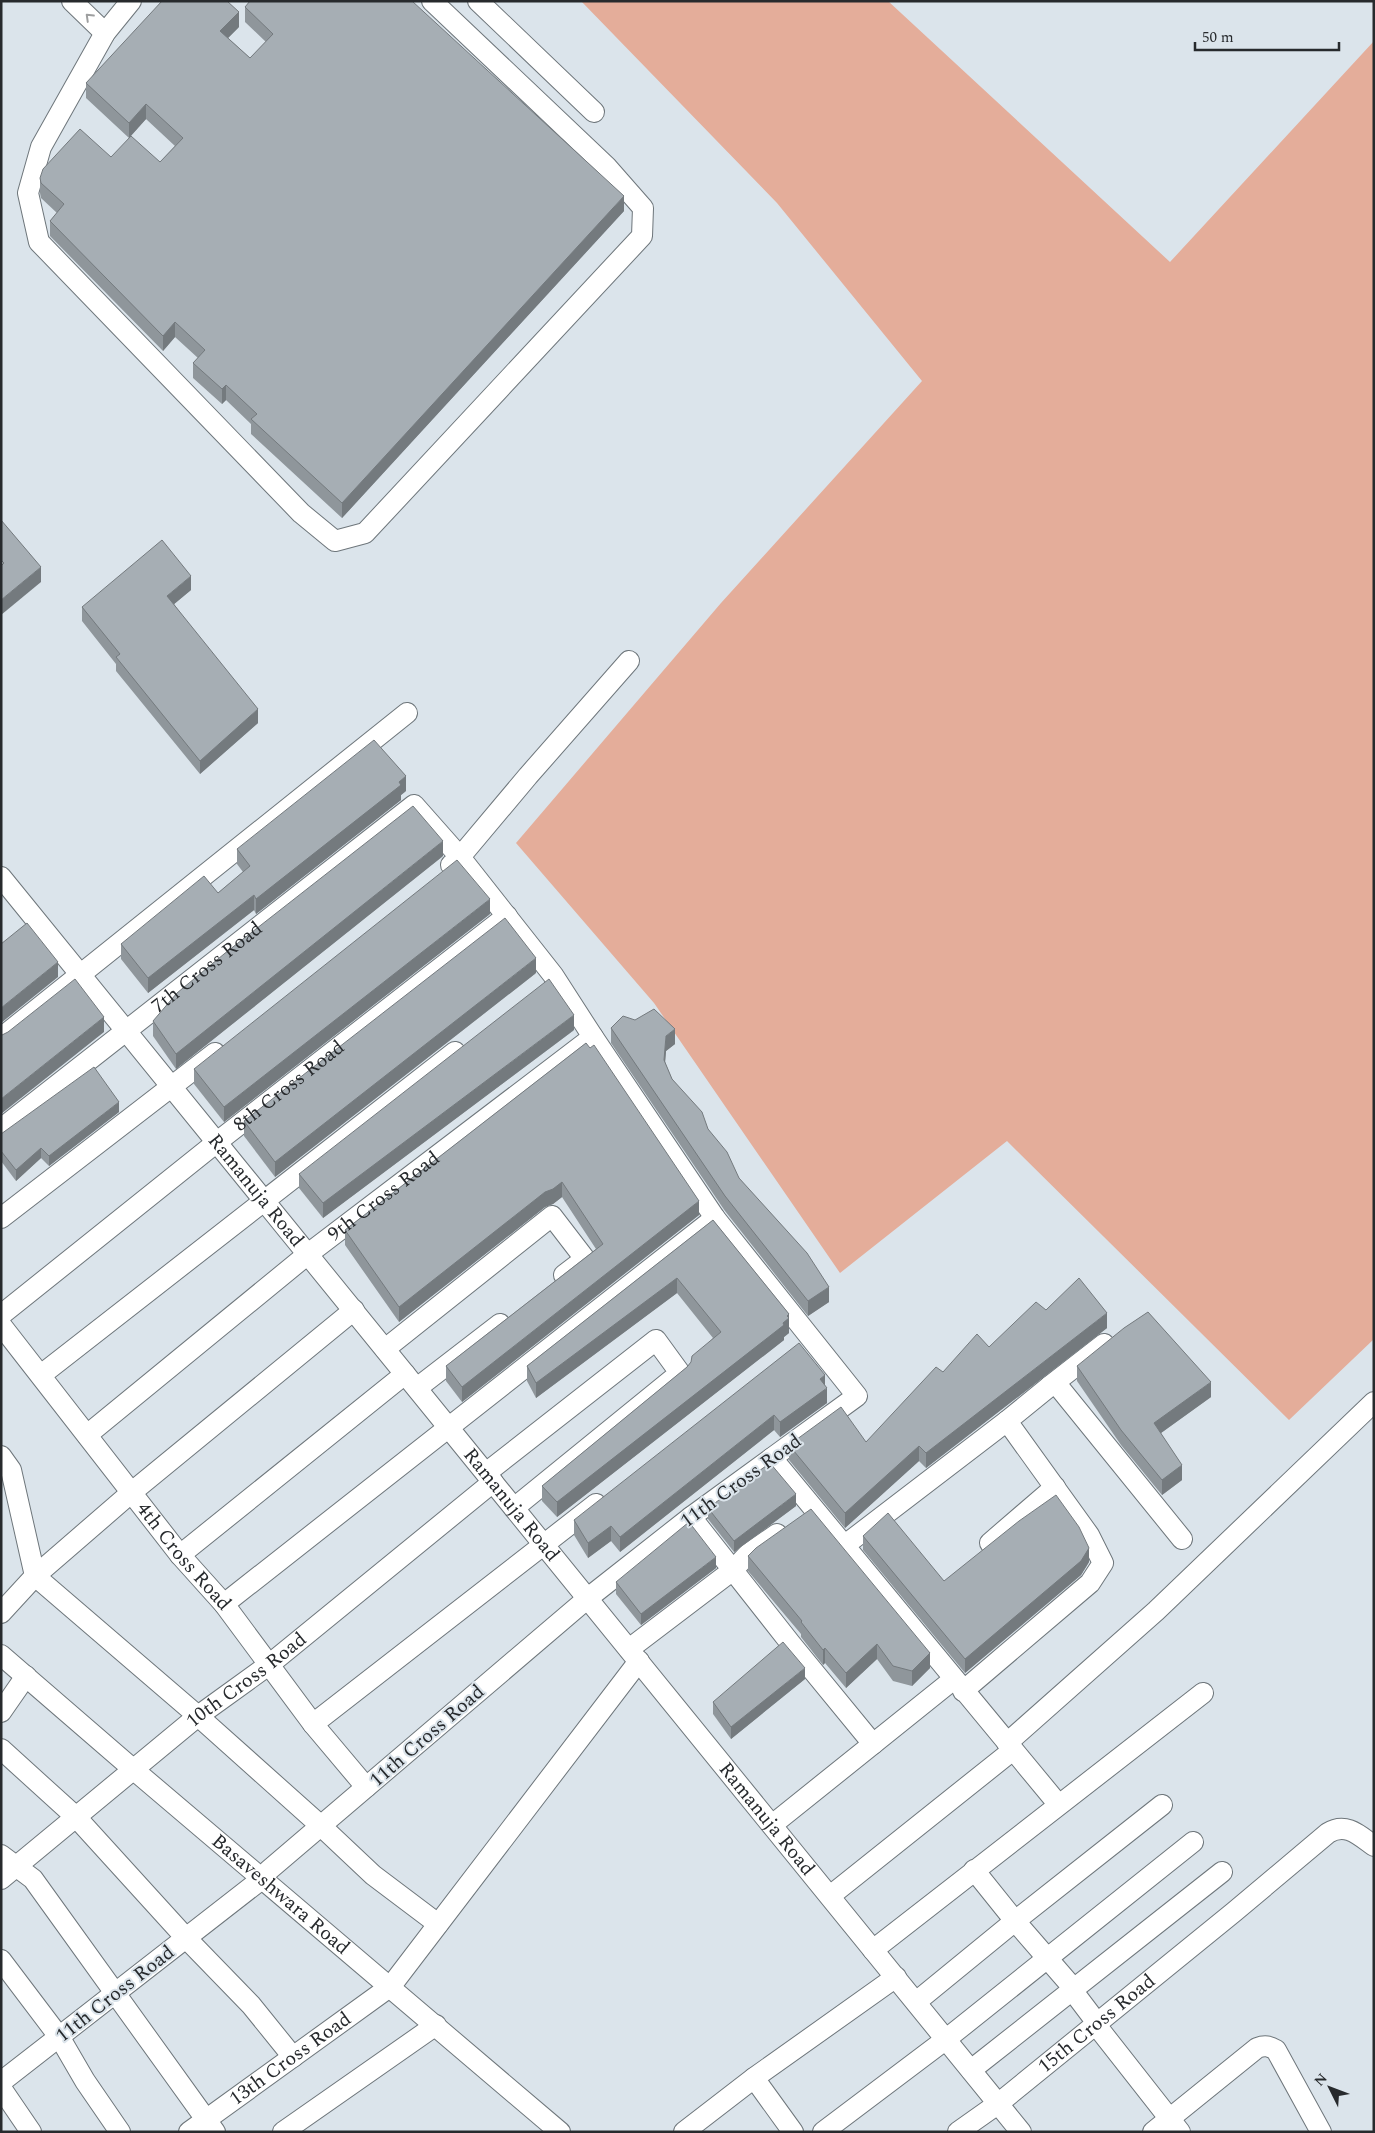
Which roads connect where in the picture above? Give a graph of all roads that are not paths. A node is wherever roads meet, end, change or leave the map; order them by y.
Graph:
1 (72, 1) edge
2 (131, 1) edge
3 (432, 1) edge
4 (478, 1) edge
5 (105, 33) junction
6 (594, 112) dead end
7 (629, 661) dead end
8 (407, 713) dead end
9 (460, 857) junction
10 (437, 876) edge
11 (1, 877) edge
12 (506, 916) junction
13 (80, 973) junction
14 (126, 1031) junction
15 (1, 1038) edge
16 (592, 1038) junction
17 (467, 1042) edge
18 (227, 1044) edge
19 (172, 1087) junction
20 (1, 1129) edge
21 (217, 1142) junction
22 (264, 1200) junction
23 (1, 1218) edge
24 (715, 1218) junction
25 (308, 1254) junction
26 (547, 1288) edge
27 (354, 1310) junction
28 (516, 1312) edge
29 (1, 1315) edge
30 (1, 1325) edge
31 (1112, 1338) edge
32 (385, 1349) junction
33 (41, 1375) junction
34 (411, 1381) junction
35 (1050, 1386) junction
36 (1374, 1402) edge
37 (1007, 1421) junction
38 (448, 1427) junction
39 (87, 1435) junction
40 (1, 1456) edge
41 (772, 1458) junction
42 (490, 1478) junction
43 (1055, 1487) junction
44 (614, 1489) edge
45 (132, 1492) junction
46 (514, 1508) junction
47 (813, 1508) junction
48 (691, 1517) junction
49 (1182, 1539) dead end
50 (990, 1543) edge
51 (544, 1545) junction
52 (844, 1545) junction
53 (180, 1555) junction
54 (733, 1570) junction
55 (35, 1576) junction
56 (588, 1598) junction
57 (224, 1604) junction
58 (1, 1613) edge
59 (1, 1655) edge
60 (634, 1655) junction
61 (270, 1664) junction
62 (26, 1676) junction
63 (958, 1685) junction
64 (1203, 1693) dead end
65 (1, 1712) edge
66 (198, 1716) junction
67 (313, 1724) junction
68 (873, 1744) junction
69 (1010, 1747) junction
70 (1, 1750) edge
71 (134, 1770) junction
72 (366, 1787) junction
73 (1058, 1804) junction
74 (1162, 1805) dead end
75 (76, 1817) junction
76 (772, 1825) junction
77 (321, 1826) junction
78 (1193, 1842) dead end
79 (1374, 1846) edge
80 (6, 1867) edge
81 (974, 1870) junction
82 (1222, 1872) dead end
83 (263, 1878) junction
84 (830, 1896) junction
85 (1014, 1921) junction
86 (438, 1924) junction
87 (186, 1938) junction
88 (873, 1950) junction
89 (1047, 1958) junction
90 (1, 1960) edge
91 (896, 1977) junction
92 (391, 1986) junction
93 (1072, 1990) junction
94 (116, 1993) junction
95 (916, 2002) junction
96 (436, 2025) junction
97 (1096, 2025) junction
98 (60, 2038) junction
99 (945, 2040) junction
100 (293, 2057) junction
101 (971, 2070) junction
102 (754, 2078) junction
103 (1, 2082) edge
104 (1, 2088) edge
105 (998, 2103) junction
106 (1175, 2125) edge
107 (211, 2126) edge
108 (31, 2132) edge
109 (120, 2132) edge
110 (189, 2132) edge
111 (283, 2132) edge
112 (560, 2132) edge
113 (684, 2132) edge
114 (793, 2132) edge
115 (823, 2132) edge
116 (958, 2132) edge
117 (1022, 2132) edge
118 (1153, 2132) edge
119 (1321, 2132) edge

5 -> 1 street
2 - 5 street
3 - 5 street
4 - 6 street
7 - 9 street
8 - 13 street
9 - 10 street
9 - 12 street
9 - 14 street, 7th Cross Road
11 - 13 street, Ramanuja Road
12 - 16 street
12 - 21 street, 8th Cross Road
13 - 14 street, Ramanuja Road
13 - 15 street
14 - 19 street, Ramanuja Road
14 - 20 street, 7th Cross Road
16 - 24 street
16 - 25 street, 9th Cross Road
17 - 22 street
18 - 19 street
19 - 21 street, Ramanuja Road
19 - 23 street
21 - 22 street, Ramanuja Road
21 - 29 street, 8th Cross Road
22 - 25 street, Ramanuja Road
22 - 33 street
24 - 38 street
24 - 41 street, 11th Cross Road
25 - 27 street, Ramanuja Road
25 - 39 street, 9th Cross Road
26 - 32 street
27 - 32 street, Ramanuja Road
27 - 45 street
28 - 34 street
30 - 33 street, 4th Cross Road
31 - 35 street
32 - 34 street, Ramanuja Road
33 - 39 street, 4th Cross Road
34 - 38 street, Ramanuja Road
34 - 53 street
35 - 37 street
35 - 49 street
36 - 69 street
37 - 43 street
37 - 52 street
38 - 42 street, Ramanuja Road
38 - 57 street
39 - 45 street, 4th Cross Road
40 - 55 street
41 - 47 street
41 - 48 street, 11th Cross Road
42 - 46 street, Ramanuja Road
42 - 46 street, 10th Cross Road
42 - 61 street, 10th Cross Road
43 - 50 street
43 - 63 street
44 - 51 street
45 - 53 street, 4th Cross Road
45 - 55 street
46 - 51 street, Ramanuja Road
47 - 52 street
47 - 54 street, 13th Cross Road
48 - 54 street
48 - 56 street, 11th Cross Road
51 - 56 street, Ramanuja Road
51 - 67 street
52 - 63 street
53 - 57 street, 4th Cross Road
54 - 60 street, 13th Cross Road
54 - 68 street
55 - 58 street
55 - 66 street
56 - 60 street, Ramanuja Road
56 - 72 street, 11th Cross Road
57 - 61 street, 4th Cross Road
59 - 62 street, Basaveshwara Road
60 - 76 street, Ramanuja Road
60 - 86 street, 13th Cross Road
61 - 66 street, 10th Cross Road
61 - 67 street, 4th Cross Road
62 - 65 street
62 - 71 street, Basaveshwara Road
63 - 68 street
63 - 69 street
64 - 73 street
66 - 71 street, 10th Cross Road
66 - 77 street
67 - 72 street, 4th Cross Road
68 - 76 street
69 - 73 street
69 - 84 street
70 - 75 street
71 - 75 street, 10th Cross Road
71 - 83 street, Basaveshwara Road
72 - 77 street, 11th Cross Road
73 - 81 street
74 - 85 street
75 - 80 street, 10th Cross Road
75 - 87 street
76 - 84 street, Ramanuja Road
77 - 83 street, 11th Cross Road
77 - 86 street
78 - 89 street
79 - 97 street, 15th Cross Road
80 - 94 street
81 - 85 street
81 - 88 street
82 - 93 street
83 - 87 street, 11th Cross Road
83 - 92 street, Basaveshwara Road
84 - 88 street, Ramanuja Road
85 - 89 street
85 - 95 street
86 - 92 street, 13th Cross Road
87 - 94 street, 11th Cross Road
87 - 100 street
88 - 91 street, Ramanuja Road
89 - 93 street
89 - 99 street
90 - 98 street
91 - 95 street, Ramanuja Road
91 - 102 street
92 - 96 street, Basaveshwara Road
92 - 100 street, 13th Cross Road
93 - 97 street
93 - 101 street
94 - 98 street, 11th Cross Road
94 - 107 street
95 - 99 street, Ramanuja Road
96 - 111 street
96 - 112 street, Basaveshwara Road
97 - 105 street, 15th Cross Road
97 - 106 street
98 - 103 street, 11th Cross Road
98 - 109 street
99 - 101 street, Ramanuja Road
99 - 115 street
100 - 107 street, 13th Cross Road
101 - 105 street, Ramanuja Road
102 - 113 street
102 - 114 street
104 - 108 street
105 - 116 street, 15th Cross Road
105 - 117 street, Ramanuja Road
106 - 118 street
106 - 119 street
107 - 110 street, 13th Cross Road

